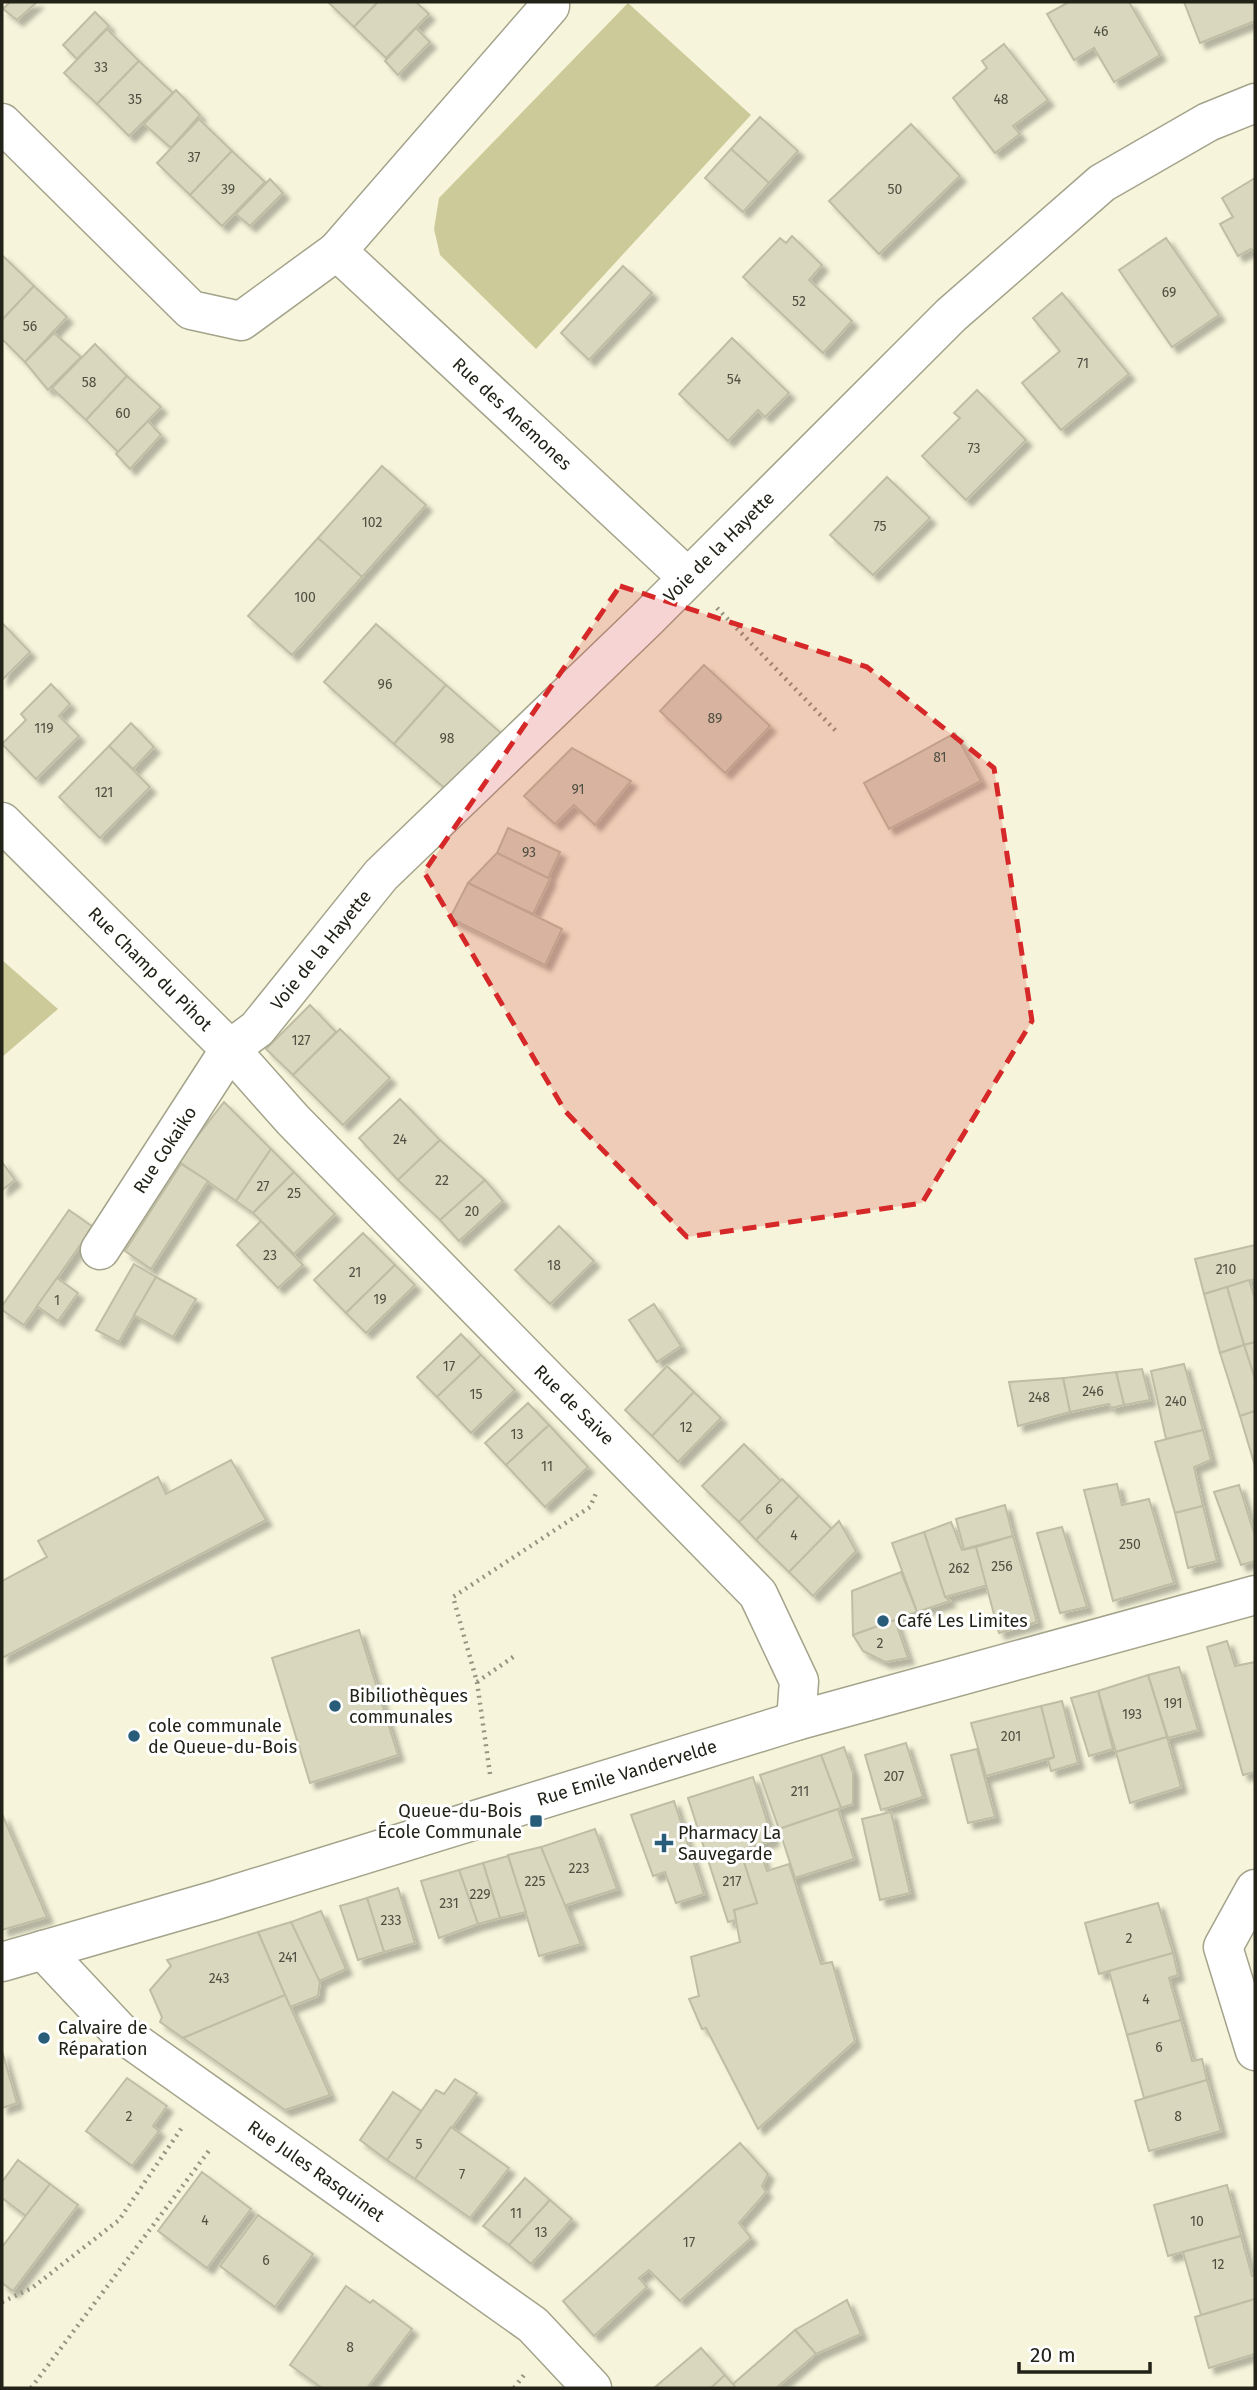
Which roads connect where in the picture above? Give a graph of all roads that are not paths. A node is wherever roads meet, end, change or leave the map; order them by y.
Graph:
1 (546, 2) edge
2 (1255, 103) edge
3 (2, 123) edge
4 (337, 251) junction
5 (687, 577) junction
6 (2, 822) edge
7 (230, 1049) junction
8 (293, 1120) joint
9 (100, 1250) dead end
10 (1255, 1595) edge
11 (796, 1721) junction
12 (1255, 1889) edge
13 (43, 1950) junction
14 (2, 1962) edge
15 (1255, 2051) edge
16 (592, 2388) edge

1 - 4 street
2 - 5 street, Voie de la Hayette
3 - 4 street
4 - 5 street, Rue des Anémones
5 - 7 street, Voie de la Hayette
6 - 7 street, Rue Champ du Pihot
7 - 8 street, Rue Champ du Pihot
7 - 9 street, Rue Cokaiko
8 - 11 street, Rue de Saive
10 - 11 street, Rue Emile Vandervelde
11 - 13 street, Rue Emile Vandervelde
12 - 15 street
13 - 14 street, Rue Emile Vandervelde
13 - 16 street, Rue Jules Rasquinet

